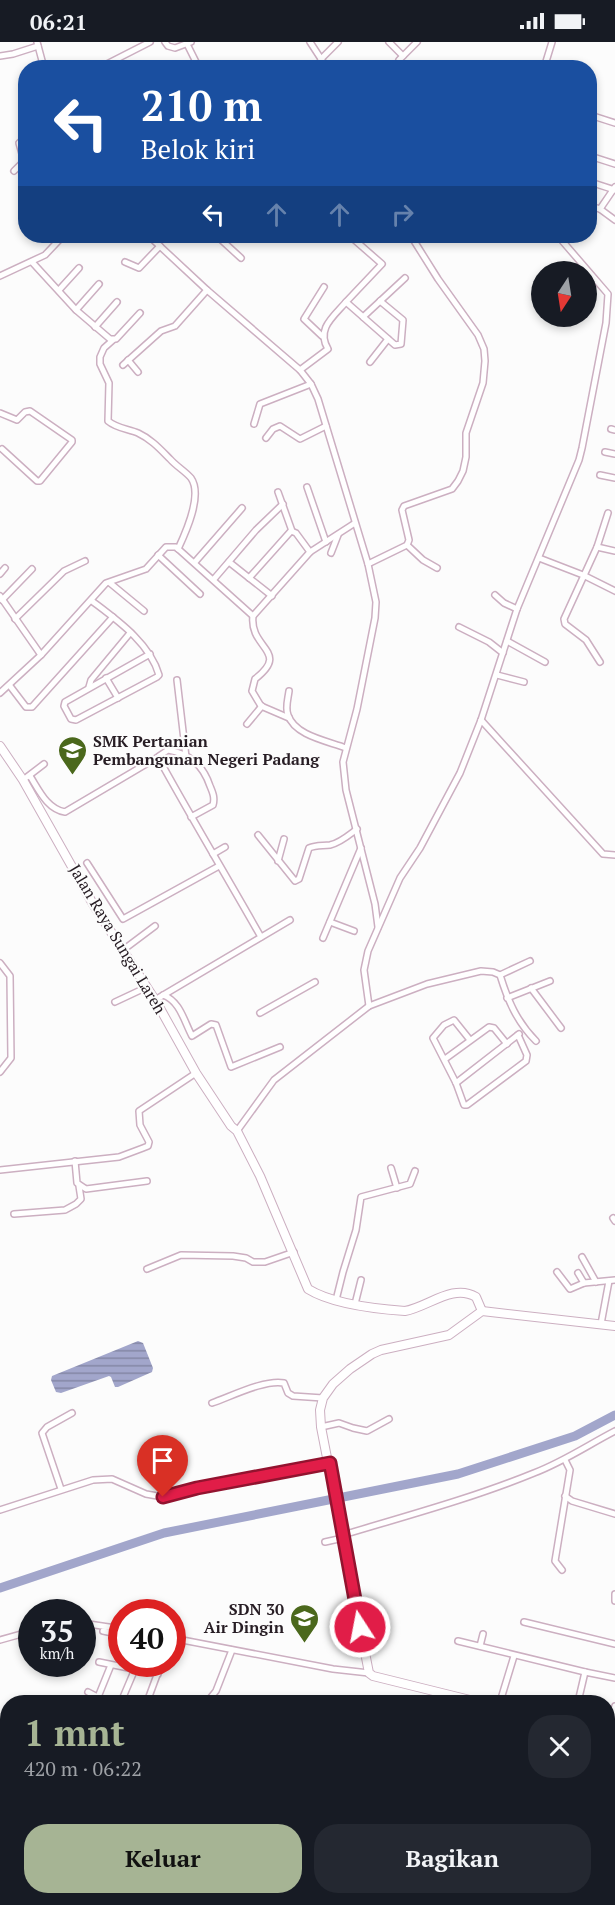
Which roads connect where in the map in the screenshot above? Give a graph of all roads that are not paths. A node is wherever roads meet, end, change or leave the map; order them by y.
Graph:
1 (150, 42) edge
2 (165, 42) edge
3 (310, 42) edge
4 (338, 42) edge
5 (389, 42) edge
6 (417, 42) edge
7 (552, 42) edge
8 (189, 43) edge
9 (37, 44) edge
10 (0, 56) edge
11 (321, 59) joint
12 (42, 60) edge
13 (115, 60) edge
14 (196, 60) edge
15 (546, 60) edge
16 (597, 117) edge
17 (615, 123) edge
18 (597, 158) edge
19 (615, 164) edge
20 (18, 167) edge
21 (14, 171) dead end
22 (597, 184) edge
23 (615, 189) edge
24 (597, 208) edge
25 (600, 209) junction
26 (615, 220) edge
27 (56, 243) edge
28 (157, 243) edge
29 (224, 243) edge
30 (358, 243) edge
31 (415, 243) edge
32 (565, 243) edge
33 (160, 246) junction
34 (240, 258) dead end
35 (32, 262) junction
36 (125, 262) dead end
37 (79, 268) dead end
38 (137, 269) junction
39 (133, 275) dead end
40 (0, 276) edge
41 (405, 278) dead end
42 (99, 284) dead end
43 (324, 287) dead end
44 (58, 290) junction
45 (207, 290) junction
46 (612, 293) edge
47 (380, 301) junction
48 (117, 302) dead end
49 (346, 302) junction
50 (76, 310) junction
51 (141, 313) dead end
52 (363, 317) junction
53 (95, 327) junction
54 (322, 336) junction
55 (388, 339) junction
56 (113, 340) junction
57 (328, 349) junction
58 (336, 353) dead end
59 (370, 362) dead end
60 (300, 370) junction
61 (138, 372) dead end
62 (312, 384) junction
63 (0, 413) edge
64 (254, 424) dead end
65 (326, 426) junction
66 (266, 438) dead end
67 (2, 449) dead end
68 (605, 452) dead end
69 (615, 454) edge
70 (600, 475) dead end
71 (615, 478) edge
72 (307, 487) dead end
73 (278, 492) dead end
74 (283, 504) junction
75 (242, 508) dead end
76 (608, 513) dead end
77 (355, 523) junction
78 (292, 531) junction
79 (338, 534) junction
80 (326, 542) junction
81 (407, 545) junction
82 (597, 547) junction
83 (178, 549) junction
84 (615, 551) edge
85 (309, 552) junction
86 (331, 553) dead end
87 (158, 555) junction
88 (539, 558) junction
89 (85, 561) dead end
90 (195, 562) junction
91 (229, 562) junction
92 (368, 564) junction
93 (6, 568) dead end
94 (437, 568) dead end
95 (32, 569) dead end
96 (0, 574) edge
97 (583, 575) junction
98 (249, 578) junction
99 (214, 579) junction
100 (110, 583) junction
101 (615, 591) edge
102 (200, 594) dead end
103 (495, 595) dead end
104 (272, 596) junction
105 (1, 598) edge
106 (92, 601) junction
107 (517, 609) junction
108 (144, 611) dead end
109 (253, 616) junction
110 (112, 617) junction
111 (15, 619) junction
112 (459, 627) dead end
113 (130, 633) junction
114 (507, 641) junction
115 (503, 652) junction
116 (150, 654) junction
117 (41, 655) junction
118 (545, 662) dead end
119 (600, 662) dead end
120 (497, 675) junction
121 (106, 678) junction
122 (177, 680) dead end
123 (524, 682) dead end
124 (10, 686) junction
125 (89, 687) junction
126 (289, 691) dead end
127 (0, 693) edge
128 (118, 698) junction
129 (262, 706) junction
130 (289, 718) junction
131 (482, 720) junction
132 (247, 724) dead end
133 (0, 747) edge
134 (346, 748) junction
135 (158, 757) junction
136 (186, 757) junction
137 (44, 764) dead end
138 (27, 778) junction
139 (191, 817) junction
140 (357, 829) junction
141 (258, 835) dead end
142 (284, 839) dead end
143 (225, 847) dead end
144 (362, 847) junction
145 (213, 854) junction
146 (615, 855) edge
147 (278, 861) junction
148 (87, 863) dead end
149 (219, 866) junction
150 (290, 920) dead end
151 (330, 922) junction
152 (155, 926) dead end
153 (378, 928) junction
154 (354, 931) dead end
155 (261, 937) junction
156 (323, 938) dead end
157 (123, 950) junction
158 (530, 961) dead end
159 (0, 963) edge
160 (500, 975) junction
161 (550, 981) dead end
162 (315, 982) dead end
163 (147, 987) junction
164 (531, 988) junction
165 (163, 995) junction
166 (507, 998) junction
167 (155, 1000) junction
168 (115, 1002) dead end
169 (369, 1006) junction
170 (260, 1013) dead end
171 (561, 1028) dead end
172 (525, 1029) junction
173 (518, 1035) junction
174 (470, 1040) junction
175 (536, 1041) dead end
176 (507, 1044) junction
177 (280, 1047) dead end
178 (445, 1059) junction
179 (0, 1072) edge
180 (196, 1072) junction
181 (456, 1083) junction
182 (237, 1131) junction
183 (75, 1161) junction
184 (391, 1168) dead end
185 (0, 1170) edge
186 (415, 1171) dead end
187 (147, 1180) dead end
188 (79, 1186) junction
189 (397, 1188) junction
190 (14, 1214) dead end
191 (294, 1252) junction
192 (582, 1257) dead end
193 (147, 1269) dead end
194 (557, 1272) dead end
195 (578, 1273) dead end
196 (361, 1280) dead end
197 (612, 1281) edge
198 (584, 1282) junction
199 (596, 1282) junction
200 (336, 1300) junction
201 (355, 1304) junction
202 (482, 1311) junction
203 (602, 1324) junction
204 (615, 1326) edge
205 (323, 1398) junction
206 (212, 1403) dead end
207 (72, 1413) dead end
208 (389, 1419) dead end
209 (321, 1427) junction
210 (615, 1431) edge
211 (565, 1460) junction
212 (330, 1466) junction
213 (61, 1489) junction
214 (565, 1496) junction
215 (0, 1510) edge
216 (615, 1514) edge
217 (343, 1537) junction
218 (325, 1542) dead end
219 (562, 1570) dead end
220 (615, 1594) edge
221 (615, 1601) edge
222 (524, 1622) dead end
223 (103, 1631) dead end
224 (108, 1632) edge
225 (483, 1634) dead end
226 (18, 1635) edge
227 (0, 1640) edge
228 (186, 1641) edge
229 (458, 1641) dead end
230 (615, 1644) edge
231 (480, 1646) junction
232 (232, 1650) junction
233 (514, 1656) junction
234 (99, 1662) dead end
235 (108, 1664) edge
236 (108, 1672) edge
237 (585, 1672) junction
238 (369, 1673) junction
239 (132, 1677) edge
240 (157, 1677) edge
241 (615, 1678) edge
242 (88, 1692) dead end
243 (94, 1695) edge
244 (99, 1695) edge
245 (124, 1695) edge
246 (150, 1695) edge
247 (212, 1695) edge
248 (450, 1695) edge
249 (502, 1695) edge
250 (580, 1695) edge

1 - 13 street
2 - 8 street
3 - 11 street
4 - 11 street
5 - 6 street
7 - 15 street
8 - 14 street
9 - 10 street
9 - 12 street
16 - 17 street
18 - 19 street
20 - 21 street
22 - 23 street
23 - 25 street
24 - 25 street
25 - 26 street
27 - 35 street
28 - 33 street
29 - 34 street
30 - 49 street
31 - 81 street
32 - 46 street
33 - 38 street
33 - 45 street
35 - 40 street
35 - 44 street
36 - 38 street
37 - 44 street
38 - 39 street
41 - 47 street
42 - 50 street
43 - 54 street
44 - 50 street
45 - 60 street
45 - 61 street
46 - 88 street
47 - 52 street
47 - 55 street
48 - 53 street
49 - 52 street
49 - 54 street
50 - 53 street
51 - 56 street
52 - 55 street
53 - 56 street
54 - 57 street
55 - 59 street
56 - 83 street
57 - 58 street
57 - 60 street
60 - 62 street
62 - 64 street
62 - 65 street
63 - 67 street
65 - 66 street
65 - 77 street
68 - 69 street
70 - 71 street
72 - 80 street
73 - 74 street
74 - 78 street
74 - 91 street
75 - 90 street
76 - 82 street
77 - 79 street
77 - 92 street
78 - 85 street
78 - 98 street
79 - 80 street
79 - 86 street
80 - 85 street
81 - 92 street
81 - 94 street
82 - 84 street
82 - 97 street
83 - 87 street
83 - 90 street
85 - 104 street
87 - 100 street
87 - 102 street
88 - 97 street
88 - 107 street
89 - 111 street
90 - 99 street
91 - 98 street
91 - 99 street
92 - 134 street
93 - 96 street
95 - 105 street
97 - 101 street
97 - 119 street
98 - 104 street
99 - 109 street
100 - 106 street
100 - 108 street
103 - 107 street
104 - 109 street
105 - 111 street
106 - 110 street
106 - 117 street
107 - 114 street
109 - 129 street
110 - 113 street
110 - 124 street
111 - 117 street
112 - 115 street
113 - 116 street
113 - 125 street
114 - 115 street
114 - 118 street
115 - 120 street
116 - 121 street
116 - 128 street
117 - 124 street
120 - 123 street
120 - 131 street
121 - 125 street
121 - 128 street
122 - 136 street
124 - 127 street
125 - 128 street
126 - 130 street
129 - 130 street
129 - 132 street
130 - 134 street
131 - 146 street
131 - 153 street
133 - 138 street, Jalan Raya Sungai Lareh
134 - 140 street
135 - 136 street
135 - 138 street
135 - 139 street
136 - 139 street
137 - 138 street
138 - 157 street, Jalan Raya Sungai Lareh
139 - 145 street
140 - 144 street
140 - 147 street
141 - 147 street
142 - 147 street
143 - 145 street
144 - 151 street
144 - 153 street
145 - 149 street
148 - 149 street
149 - 155 street
150 - 155 street
151 - 154 street
151 - 156 street
152 - 157 street
153 - 169 street
155 - 165 street
157 - 163 street, Jalan Raya Sungai Lareh
158 - 160 street
159 - 179 street
160 - 166 street
160 - 169 street
161 - 164 street
162 - 170 street
163 - 167 street, Jalan Raya Sungai Lareh
163 - 168 street
164 - 166 street
164 - 171 street
165 - 167 street
165 - 177 street
166 - 172 street
167 - 180 street, Jalan Raya Sungai Lareh
169 - 182 street
172 - 173 street
172 - 175 street
173 - 176 street
173 - 181 street
174 - 176 street
174 - 178 street
174 - 178 street
176 - 181 street
178 - 181 street
180 - 182 street, Jalan Raya Sungai Lareh
180 - 183 street
182 - 191 street, Jalan Raya Sungai Lareh
183 - 185 street
183 - 188 street
184 - 189 street
186 - 189 street
187 - 188 street
188 - 190 street
189 - 200 street
191 - 193 street
191 - 200 street, Jalan Raya Sungai Lareh
192 - 199 street
194 - 198 street
195 - 198 street
196 - 201 street
197 - 199 street
197 - 203 street
198 - 199 street
200 - 201 street, Jalan Raya Sungai Lareh
201 - 202 street, Jalan Raya Sungai Lareh
202 - 203 street
202 - 205 street
203 - 204 street
205 - 206 street
205 - 209 street
207 - 213 street
208 - 209 street
209 - 212 street
210 - 211 street
211 - 214 street
211 - 217 street
212 - 213 street
212 - 217 street
213 - 215 street
214 - 216 street
214 - 219 street
217 - 218 street
217 - 238 street
220 - 221 street
222 - 230 street
223 - 224 street
225 - 231 street
226 - 227 street
228 - 232 street
229 - 231 street
231 - 233 street
232 - 238 street
232 - 247 street
233 - 237 street
233 - 249 street
234 - 235 street
236 - 244 street
237 - 241 street
237 - 250 street
238 - 248 street
239 - 245 street
240 - 246 street
242 - 243 street

